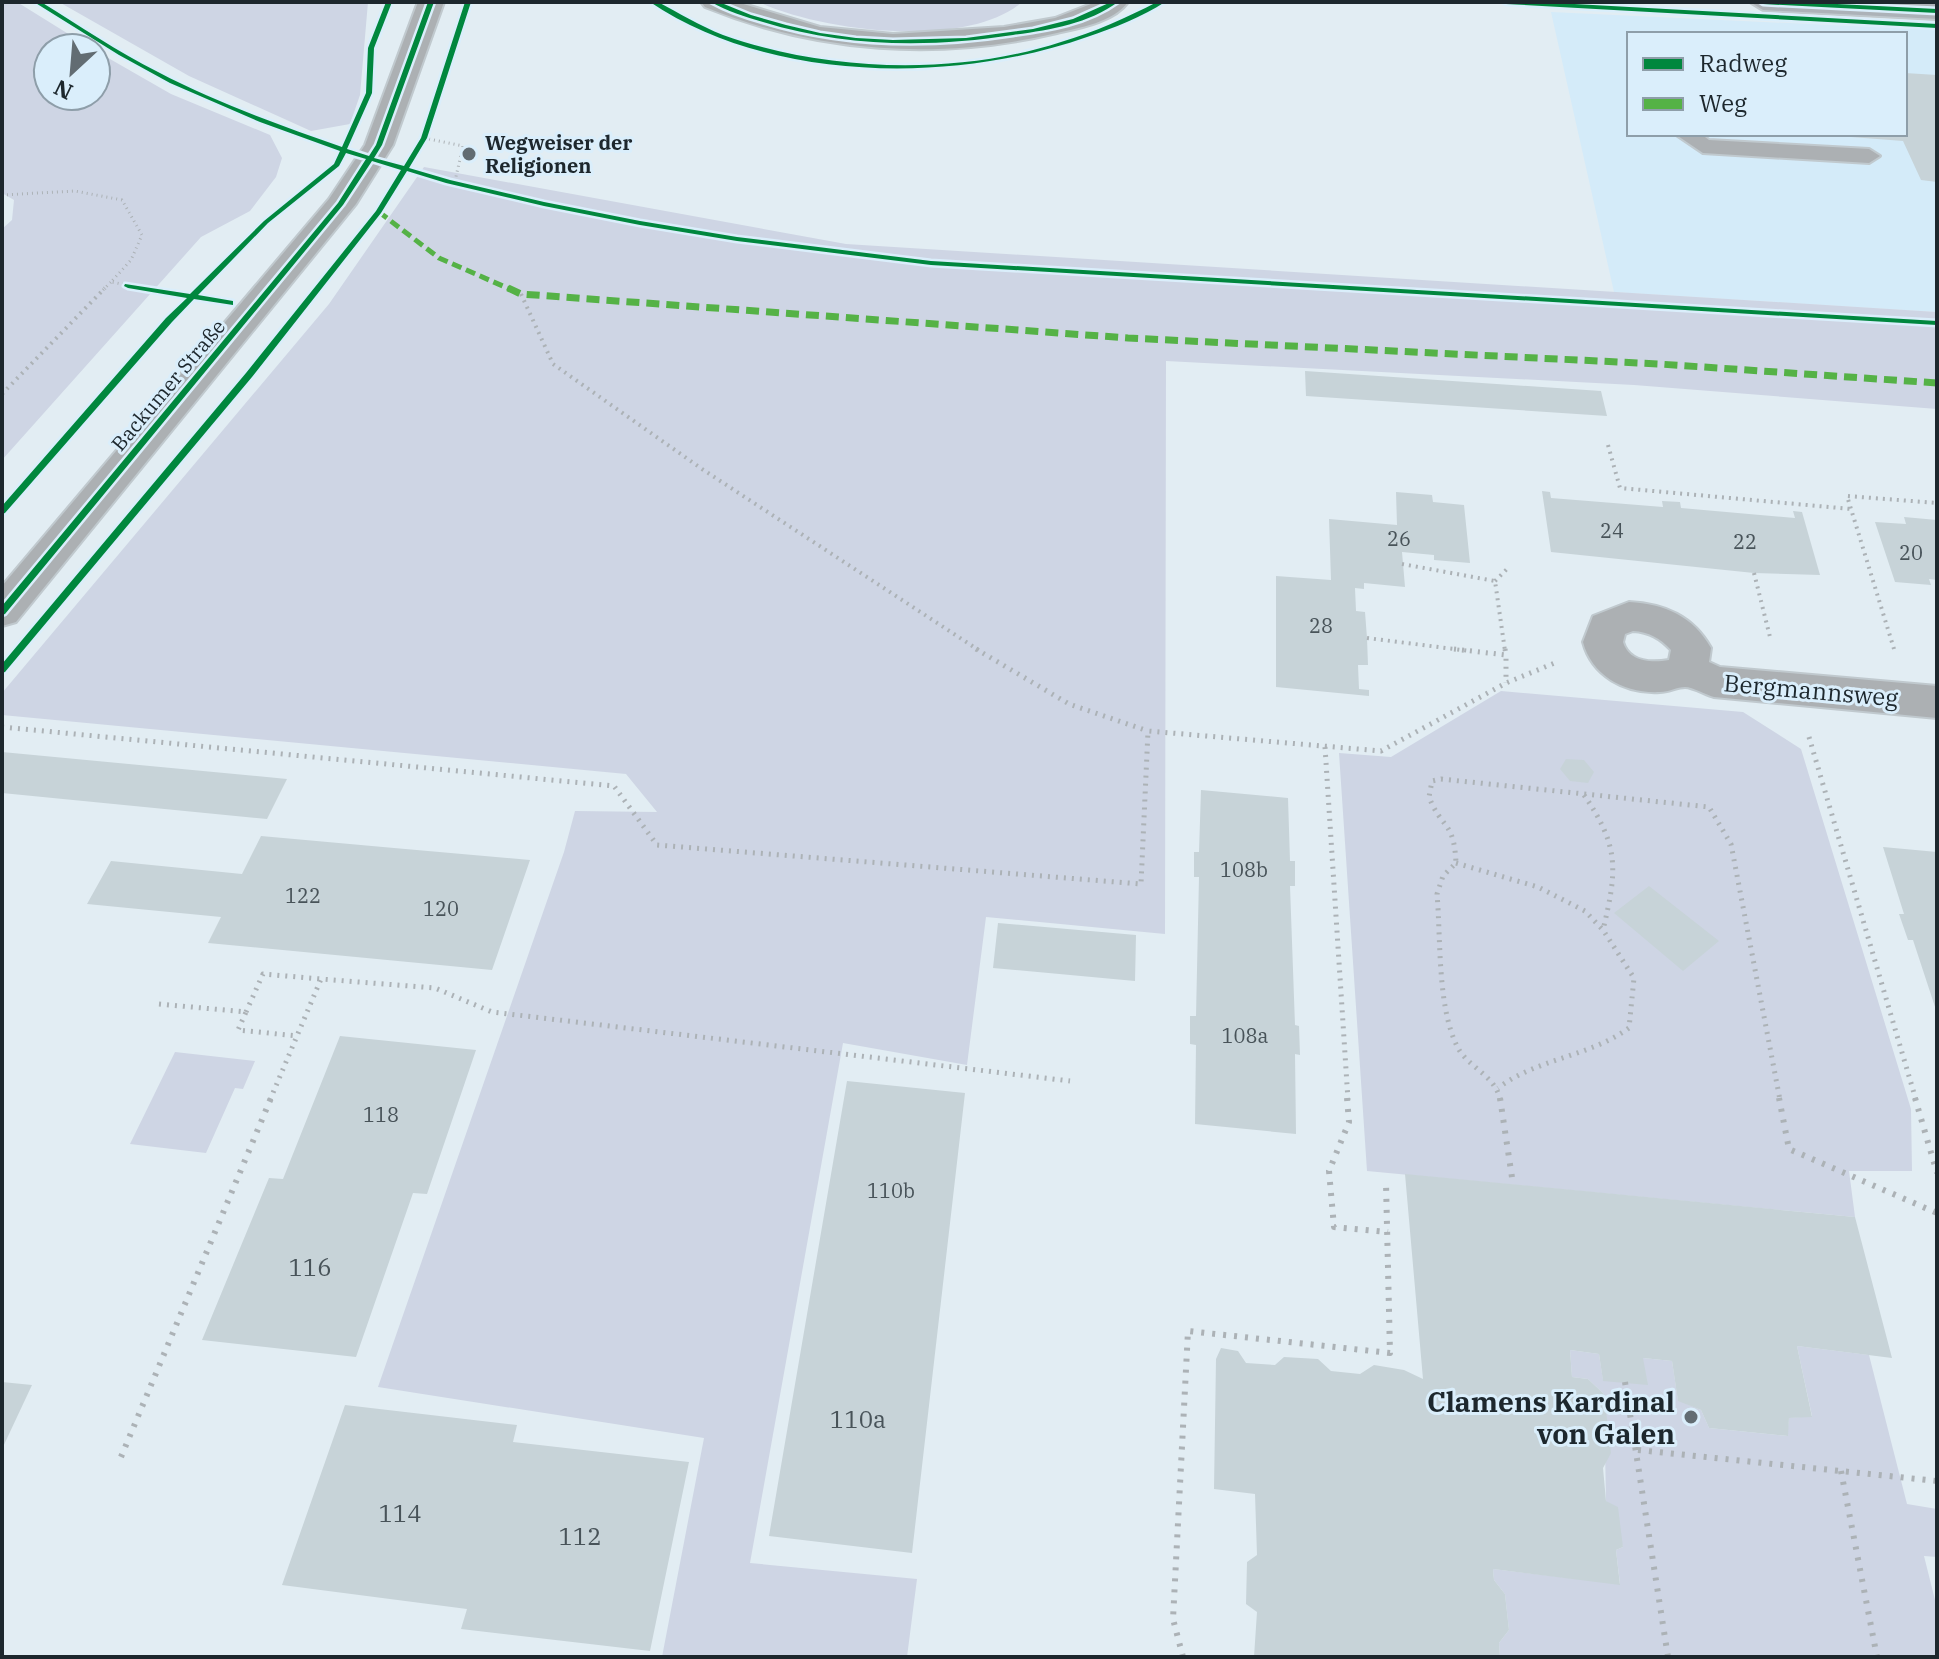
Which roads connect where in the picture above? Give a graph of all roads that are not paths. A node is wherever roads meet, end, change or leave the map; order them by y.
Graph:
1 (431, 2) edge
2 (714, 2) edge
3 (1070, 2) edge
4 (1115, 2) edge
5 (1767, 2) edge
6 (1937, 11) edge
7 (1025, 32) junction
8 (1689, 136) edge
9 (1869, 156) dead end
10 (2, 612) edge
11 (1688, 669) junction
12 (1937, 702) edge

1 - 10 street, Backumer Straße
2 - 7 street
3 - 7 street
4 - 7 street
5 - 6 main road
8 - 9 lane
11 - 11 street, Bergmannsweg
11 - 12 street, Bergmannsweg

